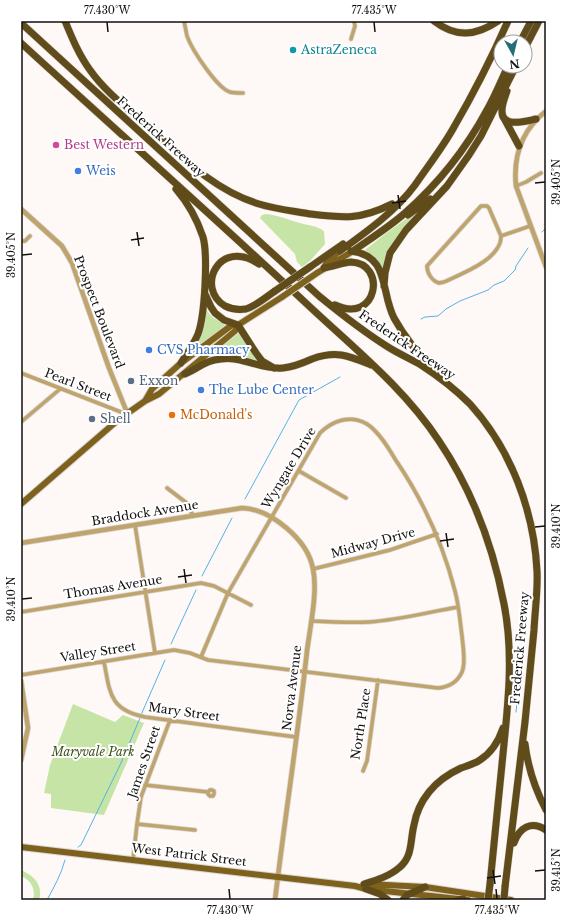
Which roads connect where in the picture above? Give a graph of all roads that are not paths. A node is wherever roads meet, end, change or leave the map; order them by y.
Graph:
1 (25, 21) edge
2 (64, 21) edge
3 (184, 21) edge
4 (354, 21) edge
5 (434, 21) edge
6 (498, 21) edge
7 (508, 21) edge
8 (531, 21) edge
9 (539, 21) edge
10 (21, 23) edge
11 (524, 34) edge
12 (532, 34) edge
13 (351, 39) dead end
14 (21, 43) edge
15 (508, 74) edge
16 (509, 74) edge
17 (510, 74) edge
18 (82, 79) junction
19 (243, 93) dead end
20 (114, 110) junction
21 (546, 111) edge
22 (503, 117) junction
23 (536, 119) junction
24 (519, 146) junction
25 (156, 166) junction
26 (541, 173) dead end
27 (419, 179) junction
28 (447, 186) junction
29 (516, 186) junction
30 (392, 204) junction
31 (21, 210) edge
32 (530, 226) junction
33 (379, 233) junction
34 (30, 236) dead end
35 (501, 236) junction
36 (21, 241) edge
37 (340, 251) junction
38 (353, 251) junction
39 (546, 266) edge
40 (324, 268) junction
41 (273, 272) junction
42 (384, 286) junction
43 (204, 292) junction
44 (318, 296) junction
45 (238, 325) junction
46 (181, 363) junction
47 (276, 368) junction
48 (377, 368) junction
49 (21, 373) edge
50 (184, 374) junction
51 (60, 389) junction
52 (453, 389) junction
53 (145, 401) junction
54 (128, 415) junction
55 (21, 422) edge
56 (299, 471) junction
57 (167, 488) dead end
58 (346, 498) dead end
59 (21, 504) edge
60 (192, 516) junction
61 (271, 518) junction
62 (135, 525) junction
63 (437, 534) junction
64 (21, 543) edge
65 (313, 569) junction
66 (145, 592) junction
67 (228, 593) junction
68 (251, 605) dead end
69 (458, 607) junction
70 (21, 612) edge
71 (311, 620) junction
72 (178, 650) joint
73 (155, 653) junction
74 (201, 657) junction
75 (104, 662) junction
76 (305, 672) junction
77 (21, 675) edge
78 (378, 680) junction
79 (21, 681) edge
80 (528, 694) junction
81 (170, 720) junction
82 (506, 721) junction
83 (296, 737) junction
84 (21, 760) edge
85 (362, 771) dead end
86 (145, 785) junction
87 (208, 792) dead end
88 (546, 810) edge
89 (137, 824) junction
90 (195, 830) dead end
91 (546, 830) edge
92 (21, 847) edge
93 (510, 855) junction
94 (133, 860) junction
95 (278, 877) junction
96 (365, 886) junction
97 (425, 887) junction
98 (411, 893) junction
99 (275, 900) edge
100 (388, 900) edge
101 (403, 900) edge
102 (463, 900) edge
103 (488, 900) edge
104 (504, 900) edge
105 (511, 900) edge

1 - 18 highway
2 - 20 highway
2 - 30 highway
3 - 19 street
4 - 13 street
5 - 6 highway
7 - 27 highway
8 - 11 highway
9 - 12 highway
10 - 18 highway, Frederick Freeway
14 - 25 highway, Frederick Freeway
15 - 33 highway
16 - 28 highway
17 - 22 highway
18 - 20 highway, Frederick Freeway
20 - 44 highway, Frederick Freeway
21 - 23 street
22 - 23 highway
22 - 24 highway
23 - 24 street
24 - 29 street
25 - 41 highway, Frederick Freeway
25 - 43 highway
26 - 29 street
27 - 30 highway
27 - 37 highway
28 - 33 highway
28 - 42 highway
29 - 32 street
30 - 41 highway, bridge
31 - 54 street, Prospect Boulevard
32 - 35 street
32 - 39 street
33 - 38 highway
34 - 36 street
35 - 35 street
37 - 38 highway
37 - 40 main road
38 - 40 main road
38 - 42 highway
40 - 44 highway
40 - 45 main road, bridge
41 - 48 highway, Frederick Freeway
42 - 52 highway
43 - 45 highway
43 - 46 highway
44 - 52 highway, Frederick Freeway
45 - 46 main road
45 - 47 highway
45 - 50 main road
46 - 53 main road
47 - 48 highway
47 - 50 highway
48 - 82 highway, Frederick Freeway
49 - 51 street, Pearl Street
50 - 53 main road
51 - 54 street, Pearl Street
51 - 55 street
52 - 80 highway, Frederick Freeway
53 - 54 main road
54 - 59 main road
56 - 58 street
56 - 61 street, Wyngate Drive
56 - 63 street, Wyngate Drive
57 - 60 street
60 - 61 street, Braddock Avenue
60 - 62 street, Braddock Avenue
61 - 65 street, Norva Avenue
61 - 67 street, Wyngate Drive
62 - 64 street, Braddock Avenue
62 - 66 street
63 - 65 street, Midway Drive
63 - 69 street, Wyngate Drive
65 - 71 street, Norva Avenue
66 - 67 street, Thomas Avenue
66 - 70 street, Thomas Avenue
66 - 73 street
67 - 68 street, Thomas Avenue
67 - 74 street, Wyngate Drive
69 - 71 street
69 - 78 street, Wyngate Drive
71 - 76 street, Norva Avenue
72 - 73 street, Valley Street
72 - 74 street, Wyngate Drive
73 - 75 street, Valley Street
74 - 76 street, Wyngate Drive
75 - 77 street, Valley Street
75 - 81 street, Mary Street
76 - 78 street, Wyngate Drive
76 - 83 street, Norva Avenue
78 - 85 street, North Place
79 - 84 street
80 - 88 highway
80 - 93 highway, Frederick Freeway
81 - 83 street, Mary Street
81 - 86 street, James Street
82 - 96 highway
82 - 103 highway, Frederick Freeway, bridge
83 - 95 street, Norva Avenue
86 - 87 street
86 - 89 street, James Street
89 - 90 street
89 - 94 street, James Street
91 - 93 highway
92 - 94 main road, West Patrick Street
93 - 104 highway, Frederick Freeway, bridge
94 - 95 main road, West Patrick Street
95 - 96 main road, West Patrick Street
95 - 99 street, Norva Avenue
96 - 97 main road, West Patrick Street
96 - 98 main road, West Patrick Street
96 - 100 highway
97 - 98 highway
97 - 105 main road, West Patrick Street
98 - 101 highway
98 - 102 main road, West Patrick Street

